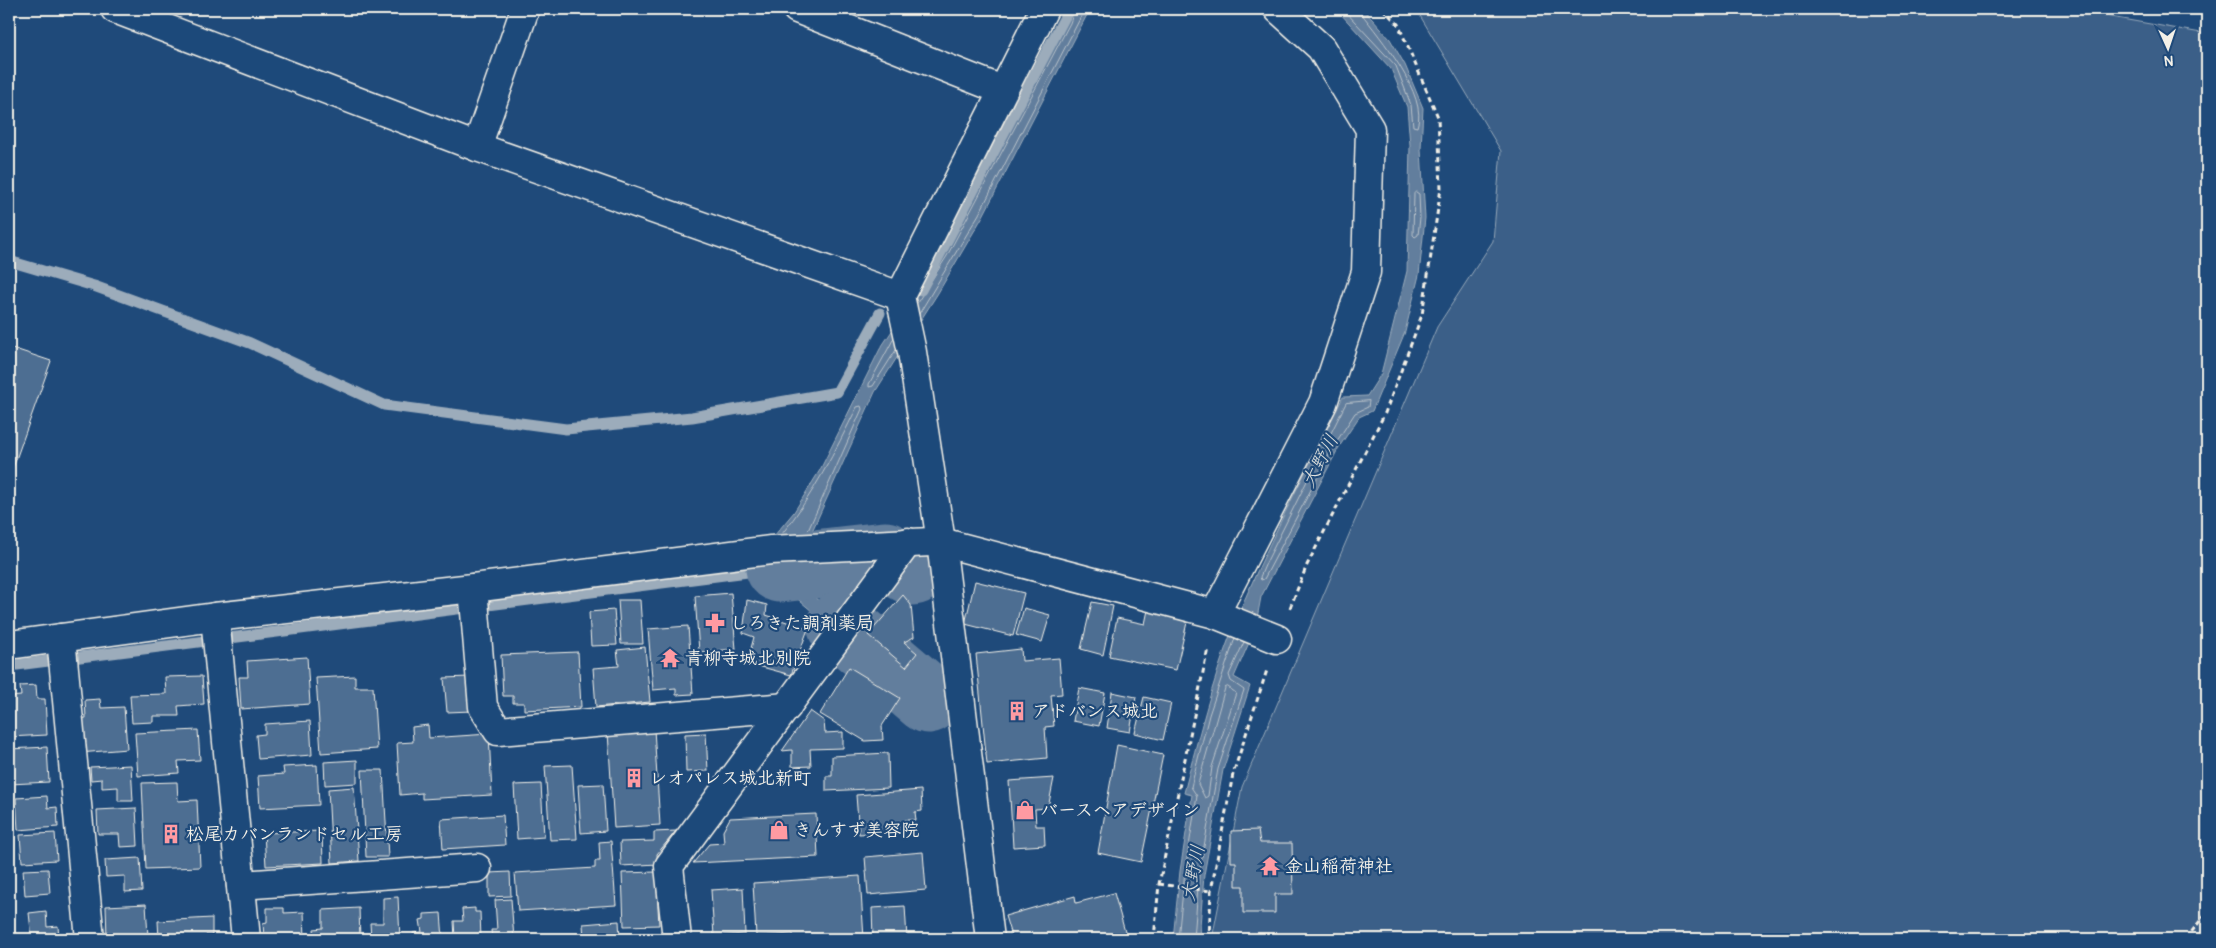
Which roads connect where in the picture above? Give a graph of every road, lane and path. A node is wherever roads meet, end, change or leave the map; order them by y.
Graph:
1 (115, 9) edge
2 (525, 9) edge
3 (796, 9) edge
4 (1044, 9) edge
5 (1278, 9) edge
6 (1382, 9) edge
7 (1002, 90) junction
8 (477, 147) junction
9 (900, 296) junction
10 (908, 542) junction
11 (941, 542) junction
12 (472, 588) junction
13 (1214, 614) junction
14 (215, 617) junction
15 (61, 638) junction
16 (1277, 639) junction
17 (9, 644) edge
18 (787, 707) junction
19 (477, 868) dead end
20 (1159, 884) junction
21 (241, 885) junction
22 (1211, 891) junction
23 (2207, 912) edge
24 (90, 939) edge
25 (246, 939) edge
26 (678, 939) edge
27 (990, 939) edge
28 (1154, 939) edge
29 (1209, 939) edge
30 (2186, 939) edge

1 - 8 street
2 - 8 street
3 - 7 street
4 - 7 street
5 - 13 street
6 - 16 path
7 - 9 street
8 - 9 street
9 - 11 street
10 - 11 street
10 - 12 street
10 - 18 street
11 - 13 street
11 - 27 street
12 - 14 street
12 - 18 street
13 - 16 street
13 - 20 path
14 - 15 street
14 - 21 street
15 - 17 street
15 - 24 street
16 - 22 path
18 - 26 street
19 - 21 street
20 - 22 path
20 - 28 path
21 - 25 street
22 - 29 path
23 - 30 path

